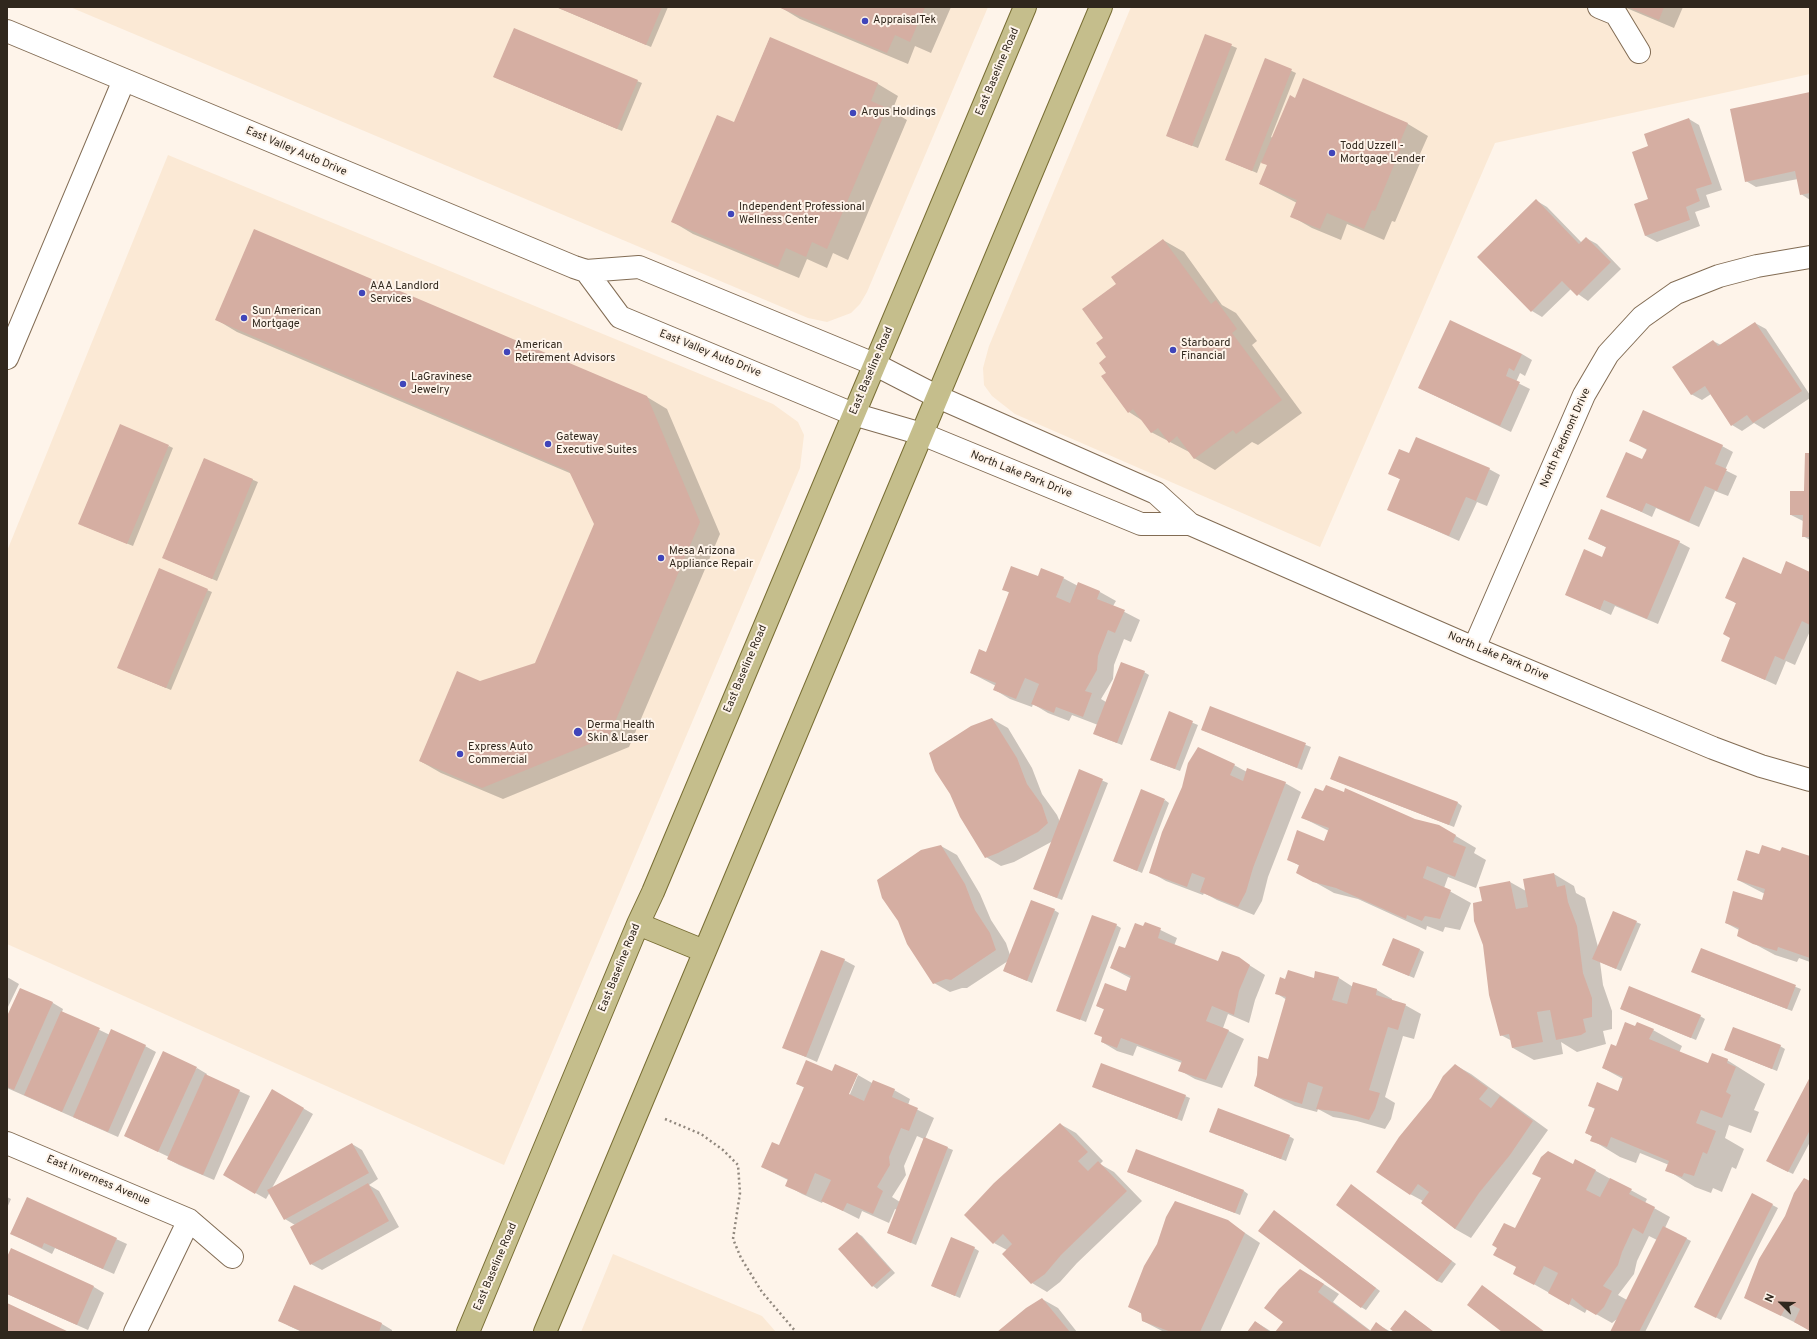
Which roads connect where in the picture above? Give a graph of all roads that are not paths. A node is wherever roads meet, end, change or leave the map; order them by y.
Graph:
1 (1025, 7) edge
2 (1101, 7) edge
3 (1599, 7) edge
4 (7, 31) edge
5 (1638, 52) dead end
6 (124, 80) junction
7 (1810, 257) edge
8 (586, 271) junction
9 (7, 358) edge
10 (874, 364) junction
11 (938, 397) junction
12 (853, 414) junction
13 (922, 434) junction
14 (1190, 524) junction
15 (1474, 648) junction
16 (1810, 780) edge
17 (638, 924) junction
18 (704, 951) junction
19 (7, 1142) edge
20 (189, 1220) junction
21 (232, 1257) dead end
22 (136, 1332) edge
23 (468, 1332) edge
24 (545, 1332) edge

1 - 10 main road, East Baseline Road
2 - 11 main road
3 - 5 street
4 - 6 street, East Valley Auto Drive
6 - 8 street, East Valley Auto Drive
6 - 9 street
7 - 15 street, North Piedmont Drive
8 - 10 street, East Valley Auto Drive
8 - 12 street, East Valley Auto Drive
10 - 11 street, North Lake Park Drive
10 - 12 main road, East Baseline Road
11 - 13 main road
11 - 14 street, North Lake Park Drive
12 - 13 street, North Lake Park Drive
12 - 17 main road, East Baseline Road
13 - 14 street, North Lake Park Drive
13 - 18 main road
14 - 15 street, North Lake Park Drive
15 - 16 street, North Lake Park Drive
17 - 18 main road
17 - 23 main road, East Baseline Road
18 - 24 main road
19 - 20 street, East Inverness Avenue
20 - 21 street, East Inverness Avenue
20 - 22 street

